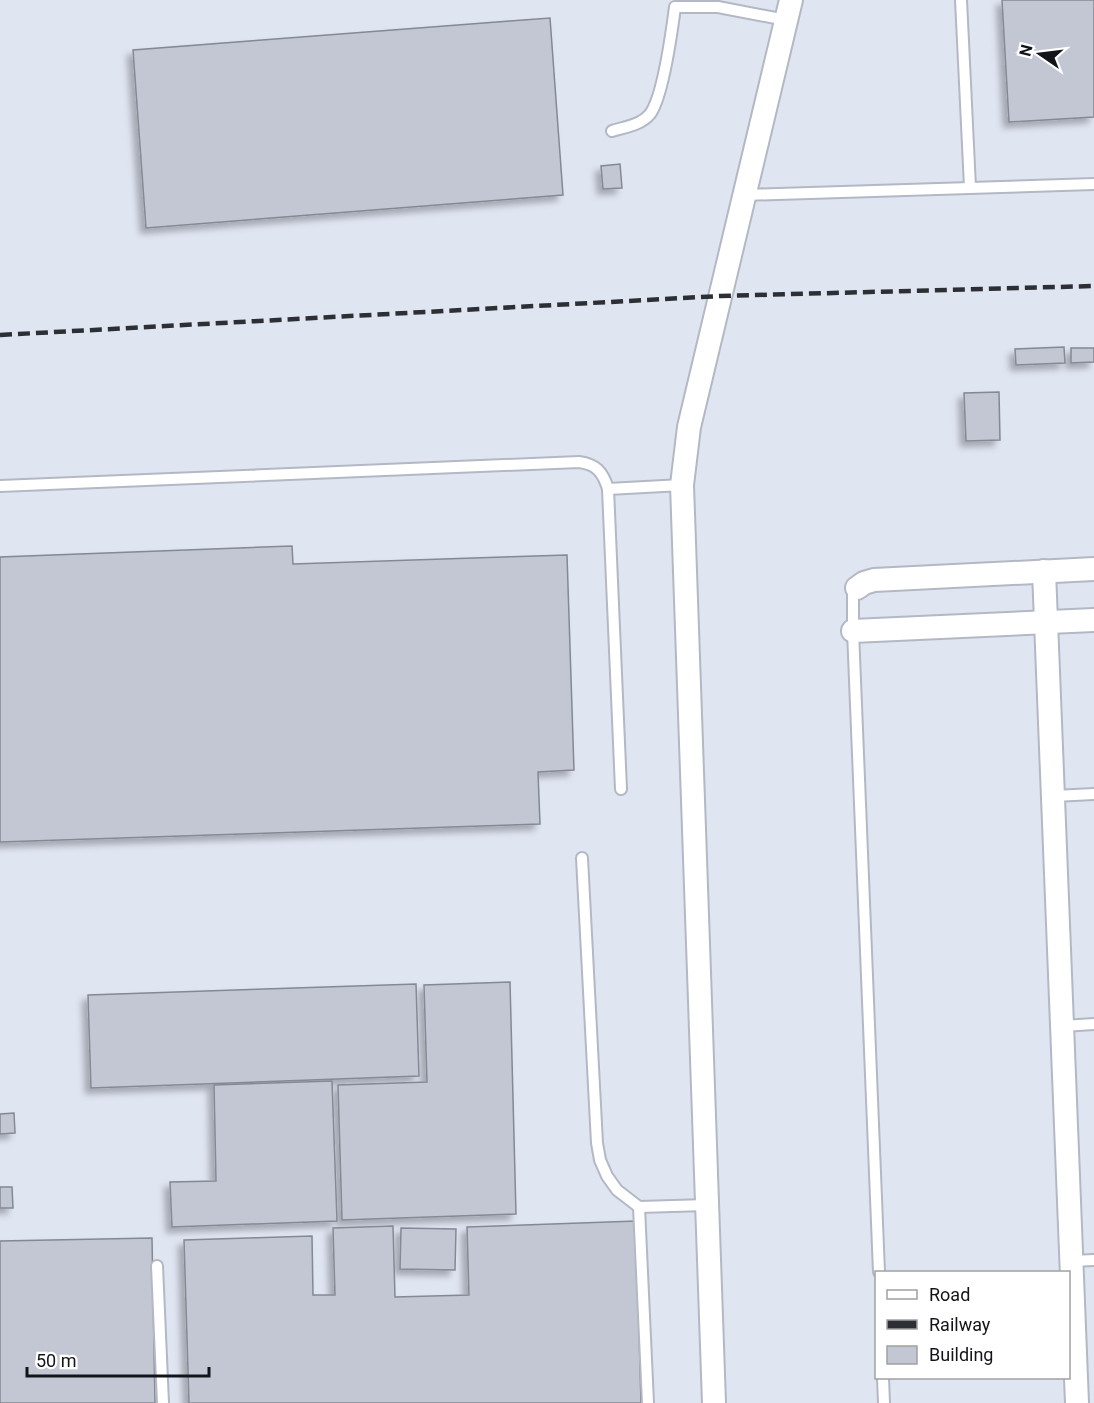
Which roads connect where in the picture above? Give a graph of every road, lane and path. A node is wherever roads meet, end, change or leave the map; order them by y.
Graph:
1 (961, 0) edge
2 (676, 4) edge
3 (789, 10) edge
4 (612, 131) dead end
5 (1094, 184) edge
6 (970, 187) junction
7 (744, 195) junction
8 (682, 485) junction
9 (0, 486) edge
10 (608, 489) junction
11 (1094, 569) edge
12 (1044, 571) junction
13 (858, 588) joint
14 (1094, 620) edge
15 (1047, 622) junction
16 (854, 631) junction
17 (621, 789) dead end
18 (1094, 794) edge
19 (1054, 796) junction
20 (582, 858) dead end
21 (1094, 1024) edge
22 (1063, 1026) junction
23 (707, 1205) junction
24 (639, 1207) junction
25 (1083, 1261) edge
26 (157, 1266) dead end
27 (879, 1271) edge
28 (883, 1379) edge
29 (163, 1403) edge
30 (648, 1403) edge
31 (714, 1403) edge
32 (884, 1403) edge
33 (1077, 1403) edge

1 - 6 lane
2 - 3 lane
2 - 4 lane
3 - 7 street
5 - 6 lane
6 - 7 lane
7 - 8 street
8 - 10 lane
8 - 23 street
9 - 10 lane
10 - 17 lane
11 - 12 street
12 - 13 street
12 - 15 street
13 - 16 lane
14 - 15 street
15 - 16 street
15 - 19 street
16 - 27 lane
18 - 19 lane
19 - 22 street
20 - 24 lane
21 - 22 lane
22 - 25 street
23 - 24 lane
23 - 31 street
24 - 30 lane
25 - 33 street
26 - 29 lane
28 - 32 lane

